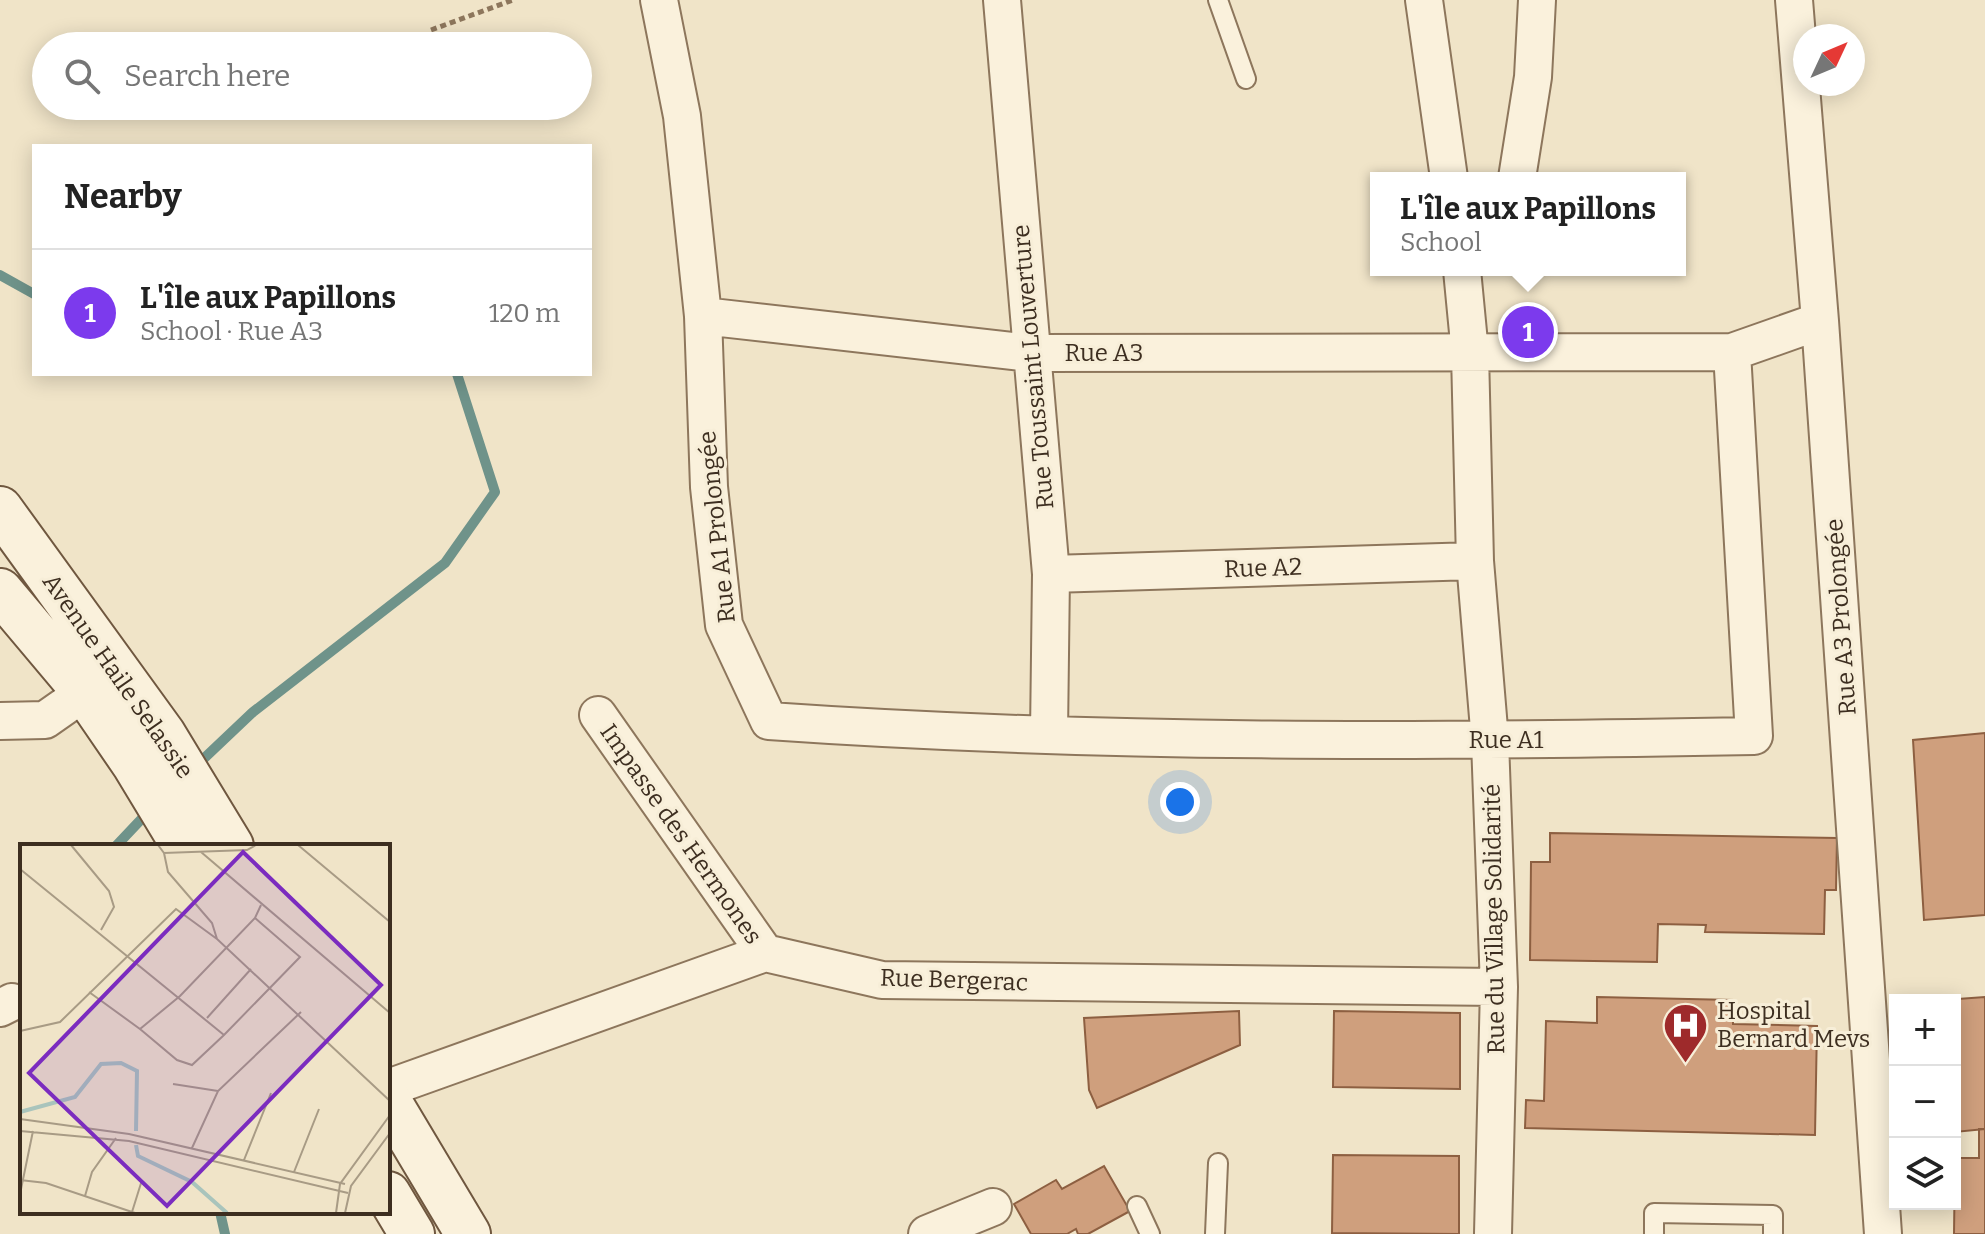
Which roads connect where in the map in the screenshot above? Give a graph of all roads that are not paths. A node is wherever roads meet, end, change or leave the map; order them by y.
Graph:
1 (659, 0) edge
2 (1002, 0) edge
3 (1218, 0) edge
4 (1424, 0) edge
5 (1537, 0) edge
6 (1794, 0) edge
7 (1246, 79) dead end
8 (1448, 172) edge
9 (1518, 172) edge
10 (1463, 276) edge
11 (703, 316) junction
12 (1820, 321) junction
13 (1732, 352) junction
14 (1031, 353) junction
15 (1470, 353) junction
16 (0, 509) edge
17 (1475, 561) junction
18 (1051, 574) junction
19 (0, 591) edge
20 (85, 692) junction
21 (598, 715) dead end
22 (0, 721) edge
23 (874, 728) joint
24 (1049, 734) junction
25 (1490, 741) junction
26 (149, 750) junction
27 (201, 835) edge
28 (765, 953) junction
29 (1499, 987) junction
30 (390, 1087) edge
31 (390, 1103) edge
32 (1218, 1163) dead end
33 (390, 1197) edge
34 (1137, 1206) dead end
35 (993, 1207) dead end
36 (412, 1234) edge
37 (468, 1234) edge
38 (927, 1234) edge
39 (1150, 1234) edge
40 (1215, 1234) edge
41 (1493, 1234) edge
42 (1654, 1234) edge
43 (1773, 1234) edge
44 (1883, 1234) edge

1 - 11 street
2 - 14 street, Rue Toussaint Louverture
3 - 7 lane
4 - 8 street
5 - 9 street
6 - 12 street, Rue A3 Prolongée
10 - 15 street, Rue du Village Solidarité
11 - 14 street, Rue A3
11 - 23 street, Rue A1 Prolongée
12 - 13 street, Rue A3
12 - 44 street, Rue A3 Prolongée
13 - 15 street, Rue A3
13 - 25 street, Rue A1
14 - 15 street, Rue A3
14 - 18 street, Rue Toussaint Louverture
15 - 17 street, Rue du Village Solidarité
16 - 26 street, Avenue Haile Selassie
17 - 18 street, Rue A2
17 - 25 street, Rue du Village Solidarité
18 - 24 street, Rue Toussaint Louverture
19 - 20 street, Avenue Haile Selassie
20 - 22 street
20 - 26 street, Avenue Haile Selassie
21 - 28 street, Impasse des Hermones
23 - 24 street, Rue A1
24 - 25 street, Rue A1
25 - 29 street, Rue du Village Solidarité
26 - 27 street, Avenue Haile Selassie
28 - 29 street, Rue Bergerac
28 - 30 street
29 - 41 street, Rue du Village Solidarité
31 - 37 street
32 - 40 lane
33 - 36 street
34 - 39 lane
35 - 38 street
42 - 43 lane

